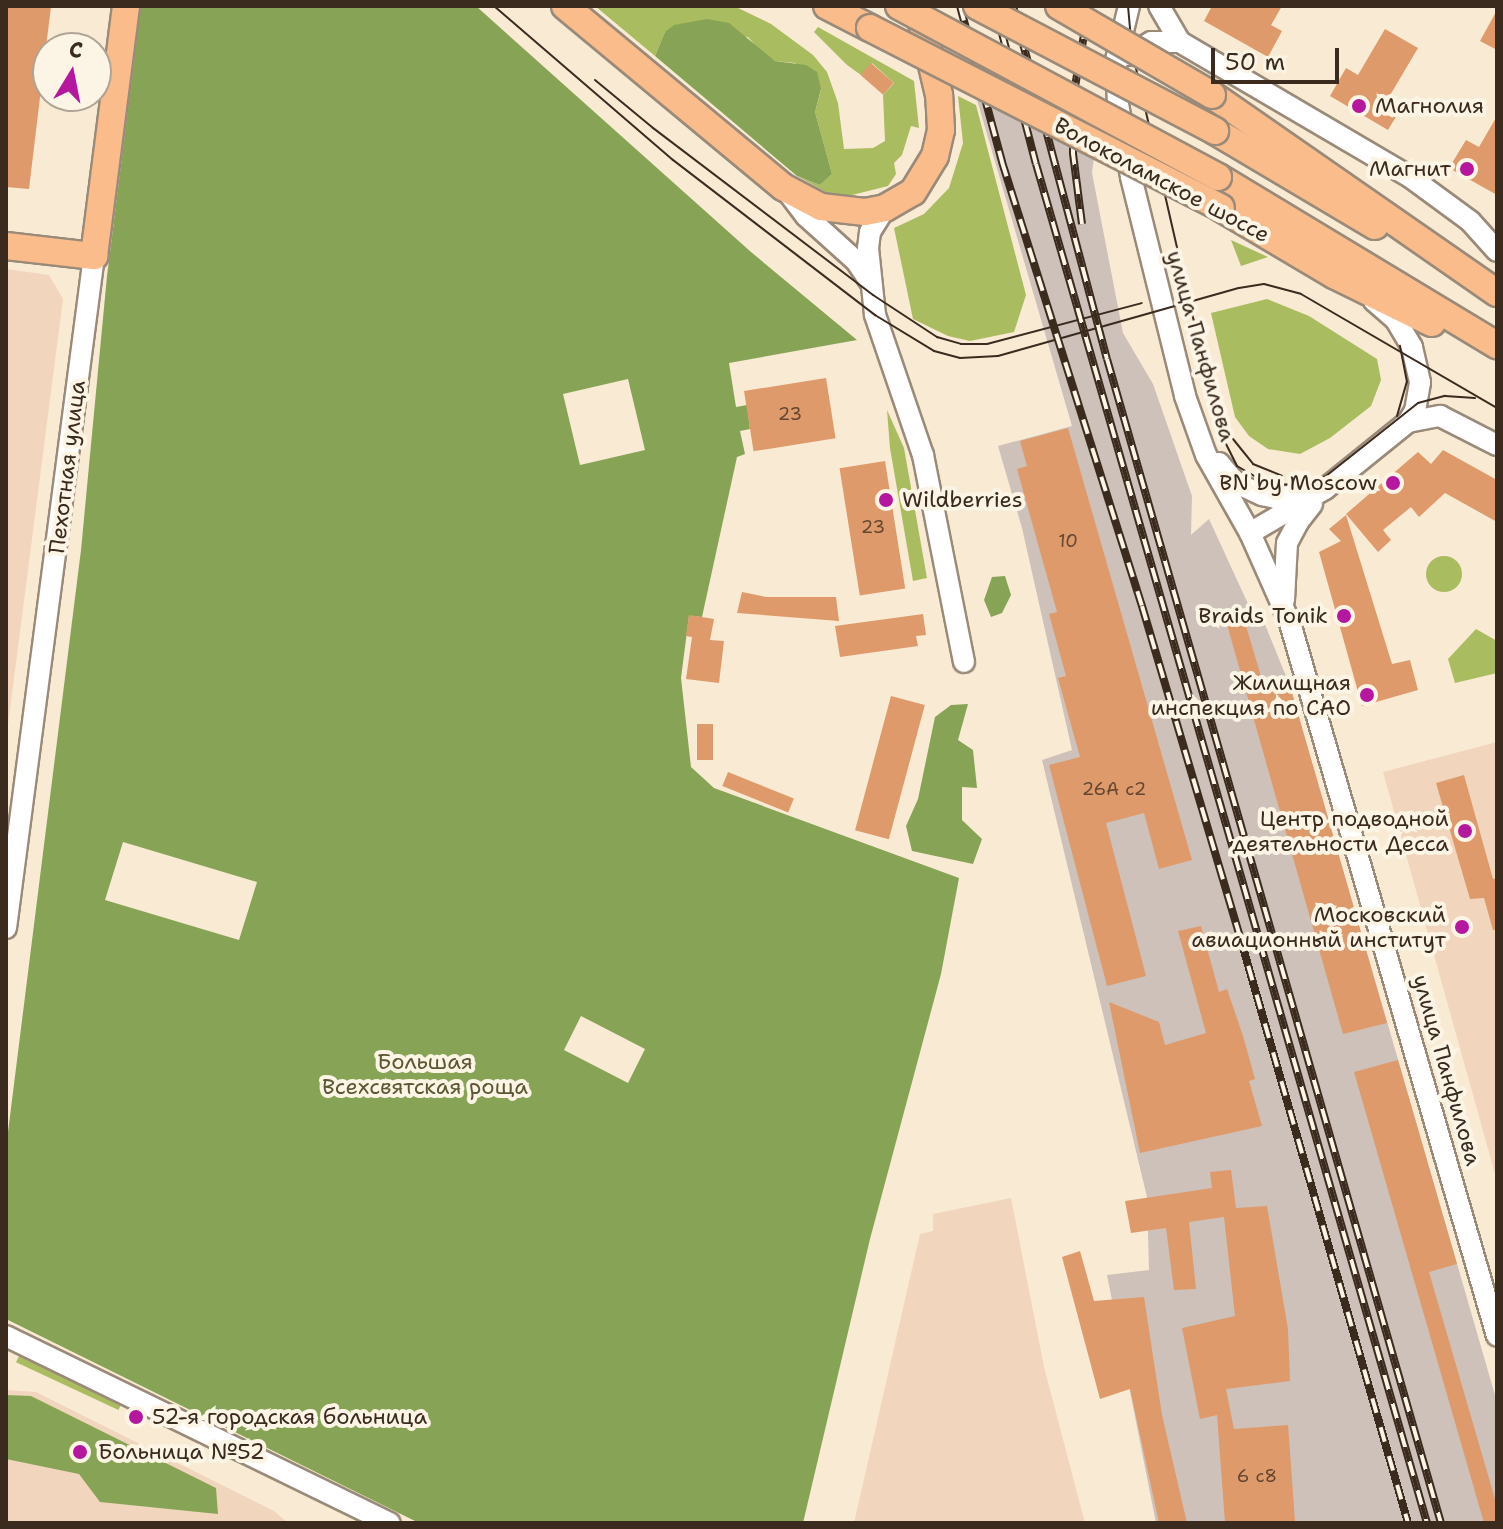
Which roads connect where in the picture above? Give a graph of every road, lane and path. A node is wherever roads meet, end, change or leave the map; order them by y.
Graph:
1 (126, 6) edge
2 (565, 6) edge
3 (827, 6) edge
4 (899, 6) edge
5 (918, 6) edge
6 (977, 6) edge
7 (1059, 6) edge
8 (1129, 6) edge
9 (1159, 6) edge
10 (1180, 42) junction
11 (1116, 83) junction
12 (783, 187) junction
13 (885, 208) junction
14 (6, 246) edge
15 (1497, 251) edge
16 (94, 256) junction
17 (1334, 275) junction
18 (870, 282) junction
19 (1497, 293) edge
20 (1497, 302) edge
21 (1497, 345) edge
22 (1497, 354) edge
23 (1408, 422) junction
24 (1201, 439) junction
25 (1497, 445) edge
26 (1325, 489) junction
27 (1250, 533) junction
28 (1284, 605) junction
29 (964, 662) dead end
30 (15, 796) edge
31 (6, 928) edge
32 (6, 1336) edge
33 (1497, 1336) edge
34 (390, 1523) edge

1 - 16 main road, Пехотная улица
2 - 12 main road
3 - 17 main road, Волоколамское шоссе, bridge
4 - 21 main road, Волоколамское шоссе, bridge
5 - 13 main road
6 - 20 main road, bridge
7 - 19 main road, bridge
8 - 11 street, улица Панфилова
9 - 10 street
10 - 11 street
10 - 15 street
11 - 24 street, улица Панфилова
12 - 13 main road
12 - 18 street
13 - 18 street
14 - 16 main road
16 - 30 street, Пехотная улица
17 - 22 main road, Волоколамское шоссе
17 - 23 street
18 - 29 street
23 - 25 street
23 - 26 street
24 - 26 street
24 - 27 street, улица Панфилова
26 - 27 street
26 - 28 street
27 - 28 street, улица Панфилова
28 - 33 street, улица Панфилова
30 - 31 street, Пехотная улица
32 - 34 street

